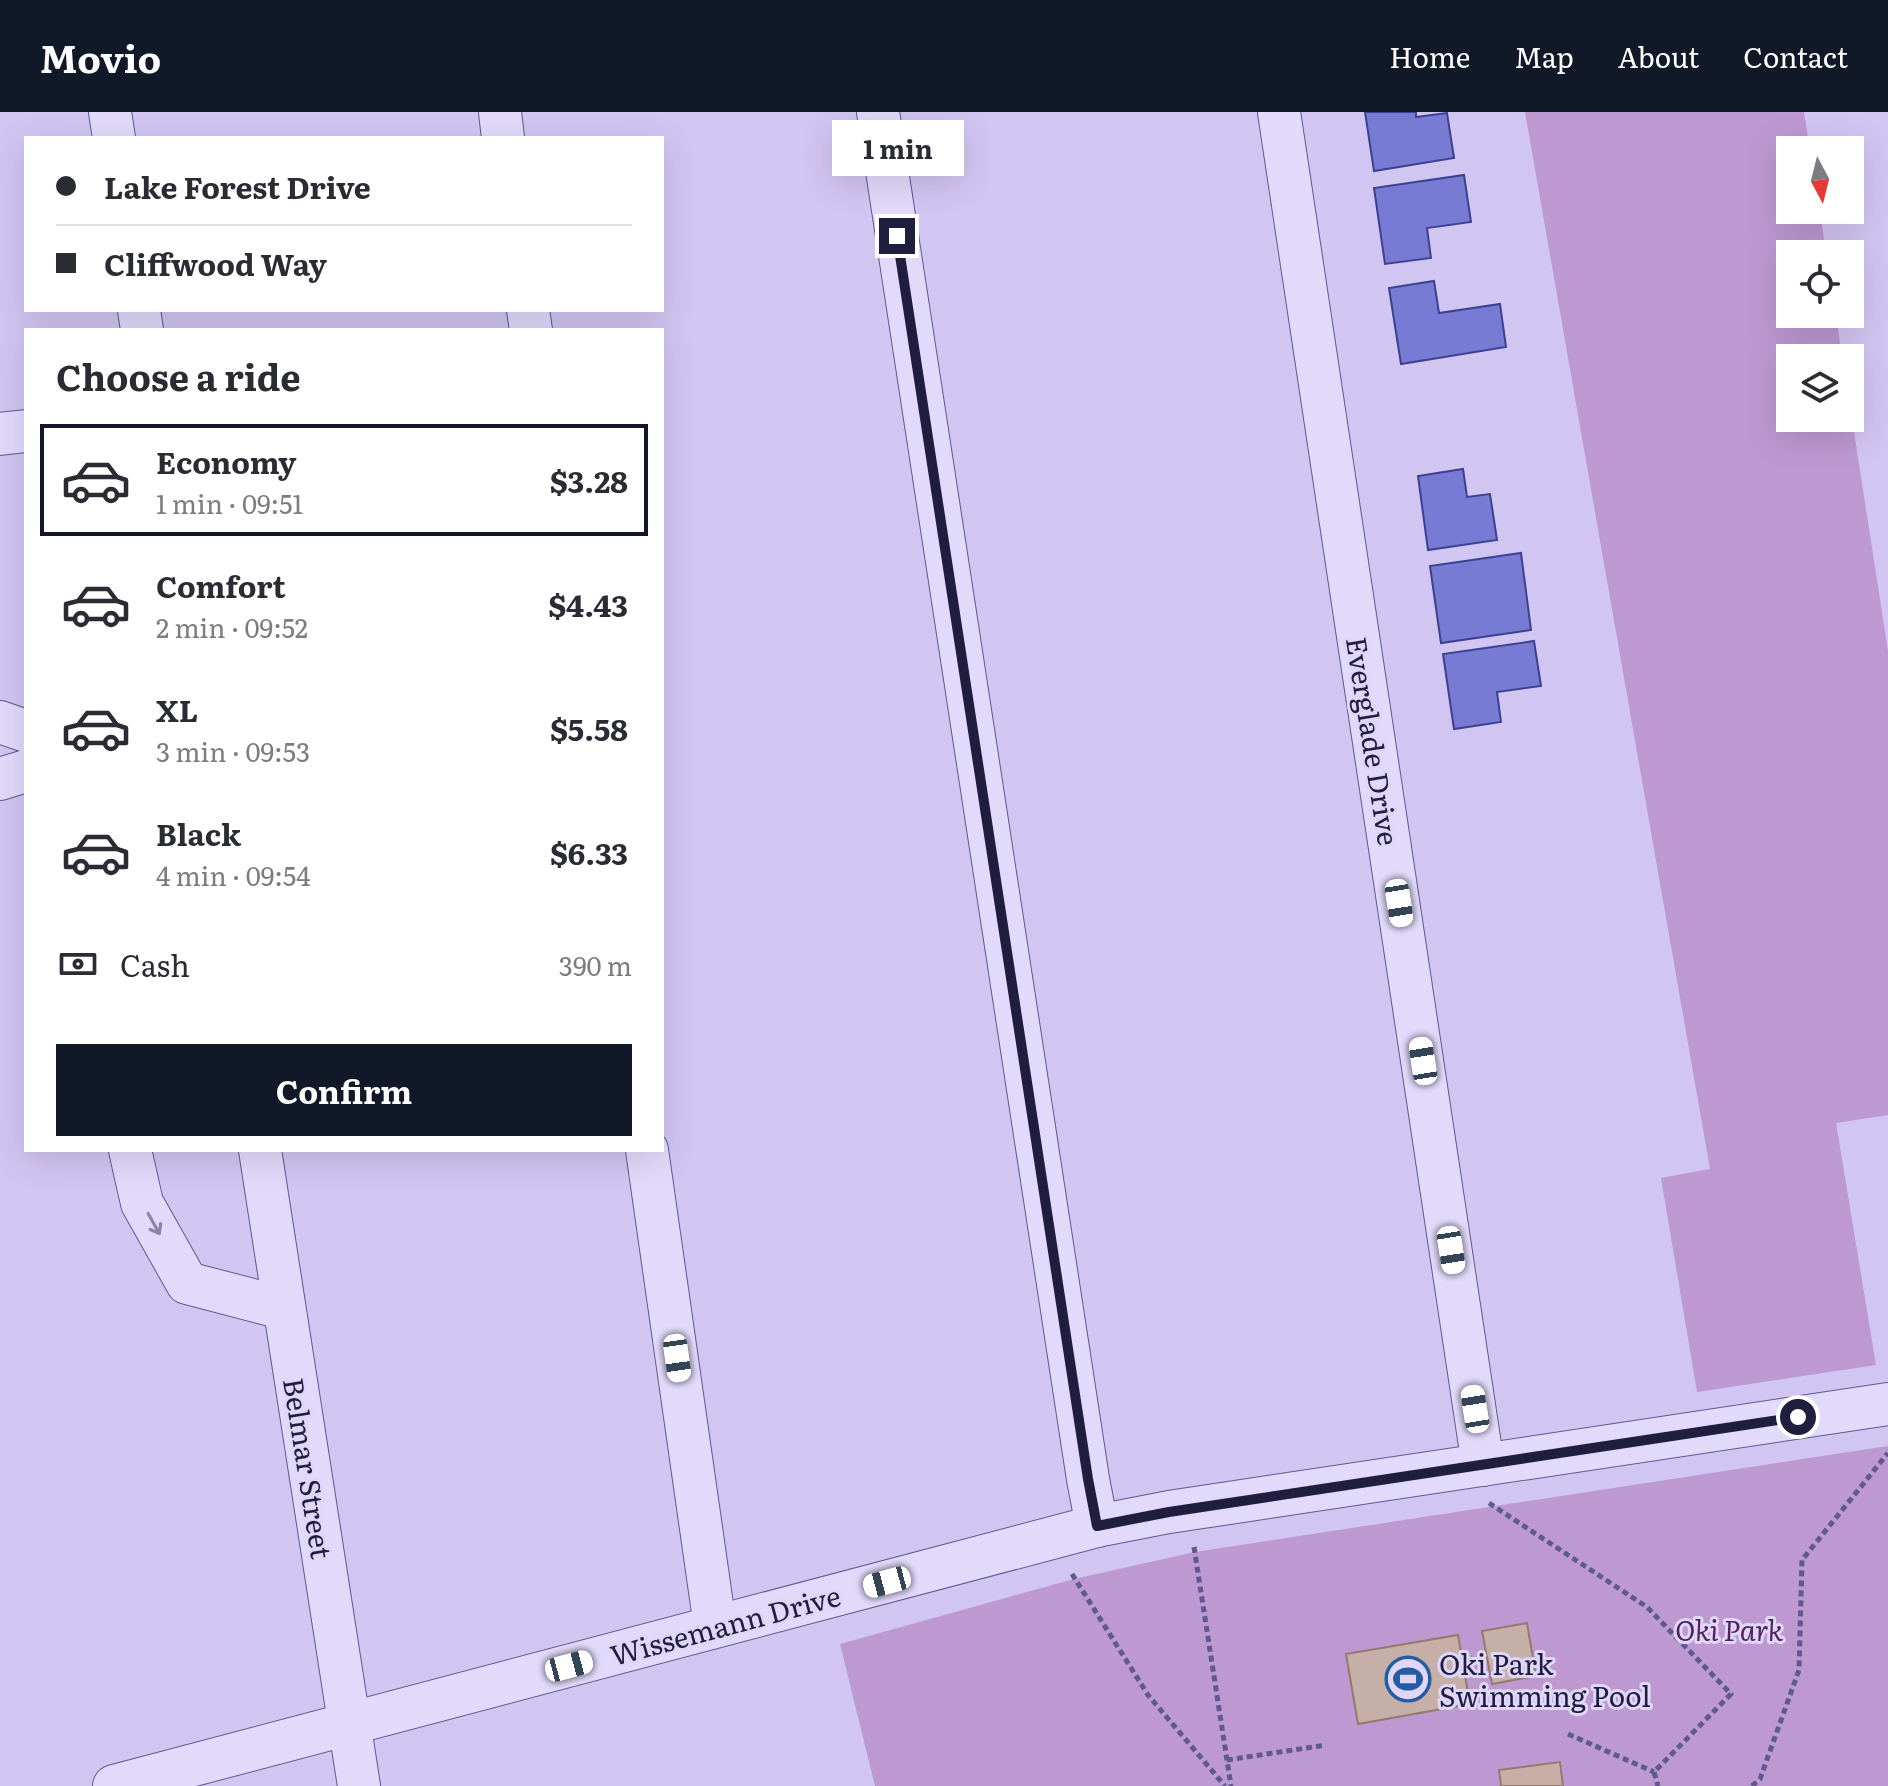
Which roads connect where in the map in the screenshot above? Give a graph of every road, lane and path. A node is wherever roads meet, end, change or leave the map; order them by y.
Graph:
1 (110, 112) edge
2 (500, 112) edge
3 (878, 112) edge
4 (1279, 112) edge
5 (114, 136) edge
6 (503, 136) edge
7 (24, 431) edge
8 (0, 434) edge
9 (0, 722) edge
10 (24, 730) edge
11 (24, 772) edge
12 (0, 779) edge
13 (130, 1152) edge
14 (260, 1152) edge
15 (647, 1152) edge
16 (283, 1308) junction
17 (1888, 1404) edge
18 (1888, 1453) edge
19 (1486, 1484) junction
20 (1097, 1526) junction
21 (1194, 1546) dead end
22 (1072, 1574) dead end
23 (715, 1626) junction
24 (350, 1725) junction
25 (1568, 1734) dead end
26 (1326, 1745) dead end
27 (1227, 1760) junction
28 (1654, 1772) junction
29 (114, 1786) edge
30 (359, 1786) edge
31 (1228, 1786) edge
32 (1658, 1786) edge
33 (1752, 1786) edge

1 - 5 street
2 - 6 street
3 - 20 street
4 - 19 street, Everglade Drive
7 - 8 street
9 - 10 street
11 - 12 street
13 -> 16 street
14 - 16 street, Belmar Street
15 - 23 street
16 - 24 street, Belmar Street
17 - 19 street, Wissemann Drive
18 - 33 path
19 - 20 street, Wissemann Drive
19 - 28 path
20 - 23 street, Wissemann Drive
21 - 27 path
22 - 31 path
23 - 24 street, Wissemann Drive
24 - 29 street, Wissemann Drive
24 - 30 street, Belmar Street
25 - 28 path
26 - 27 path
27 - 31 path
28 - 32 path

